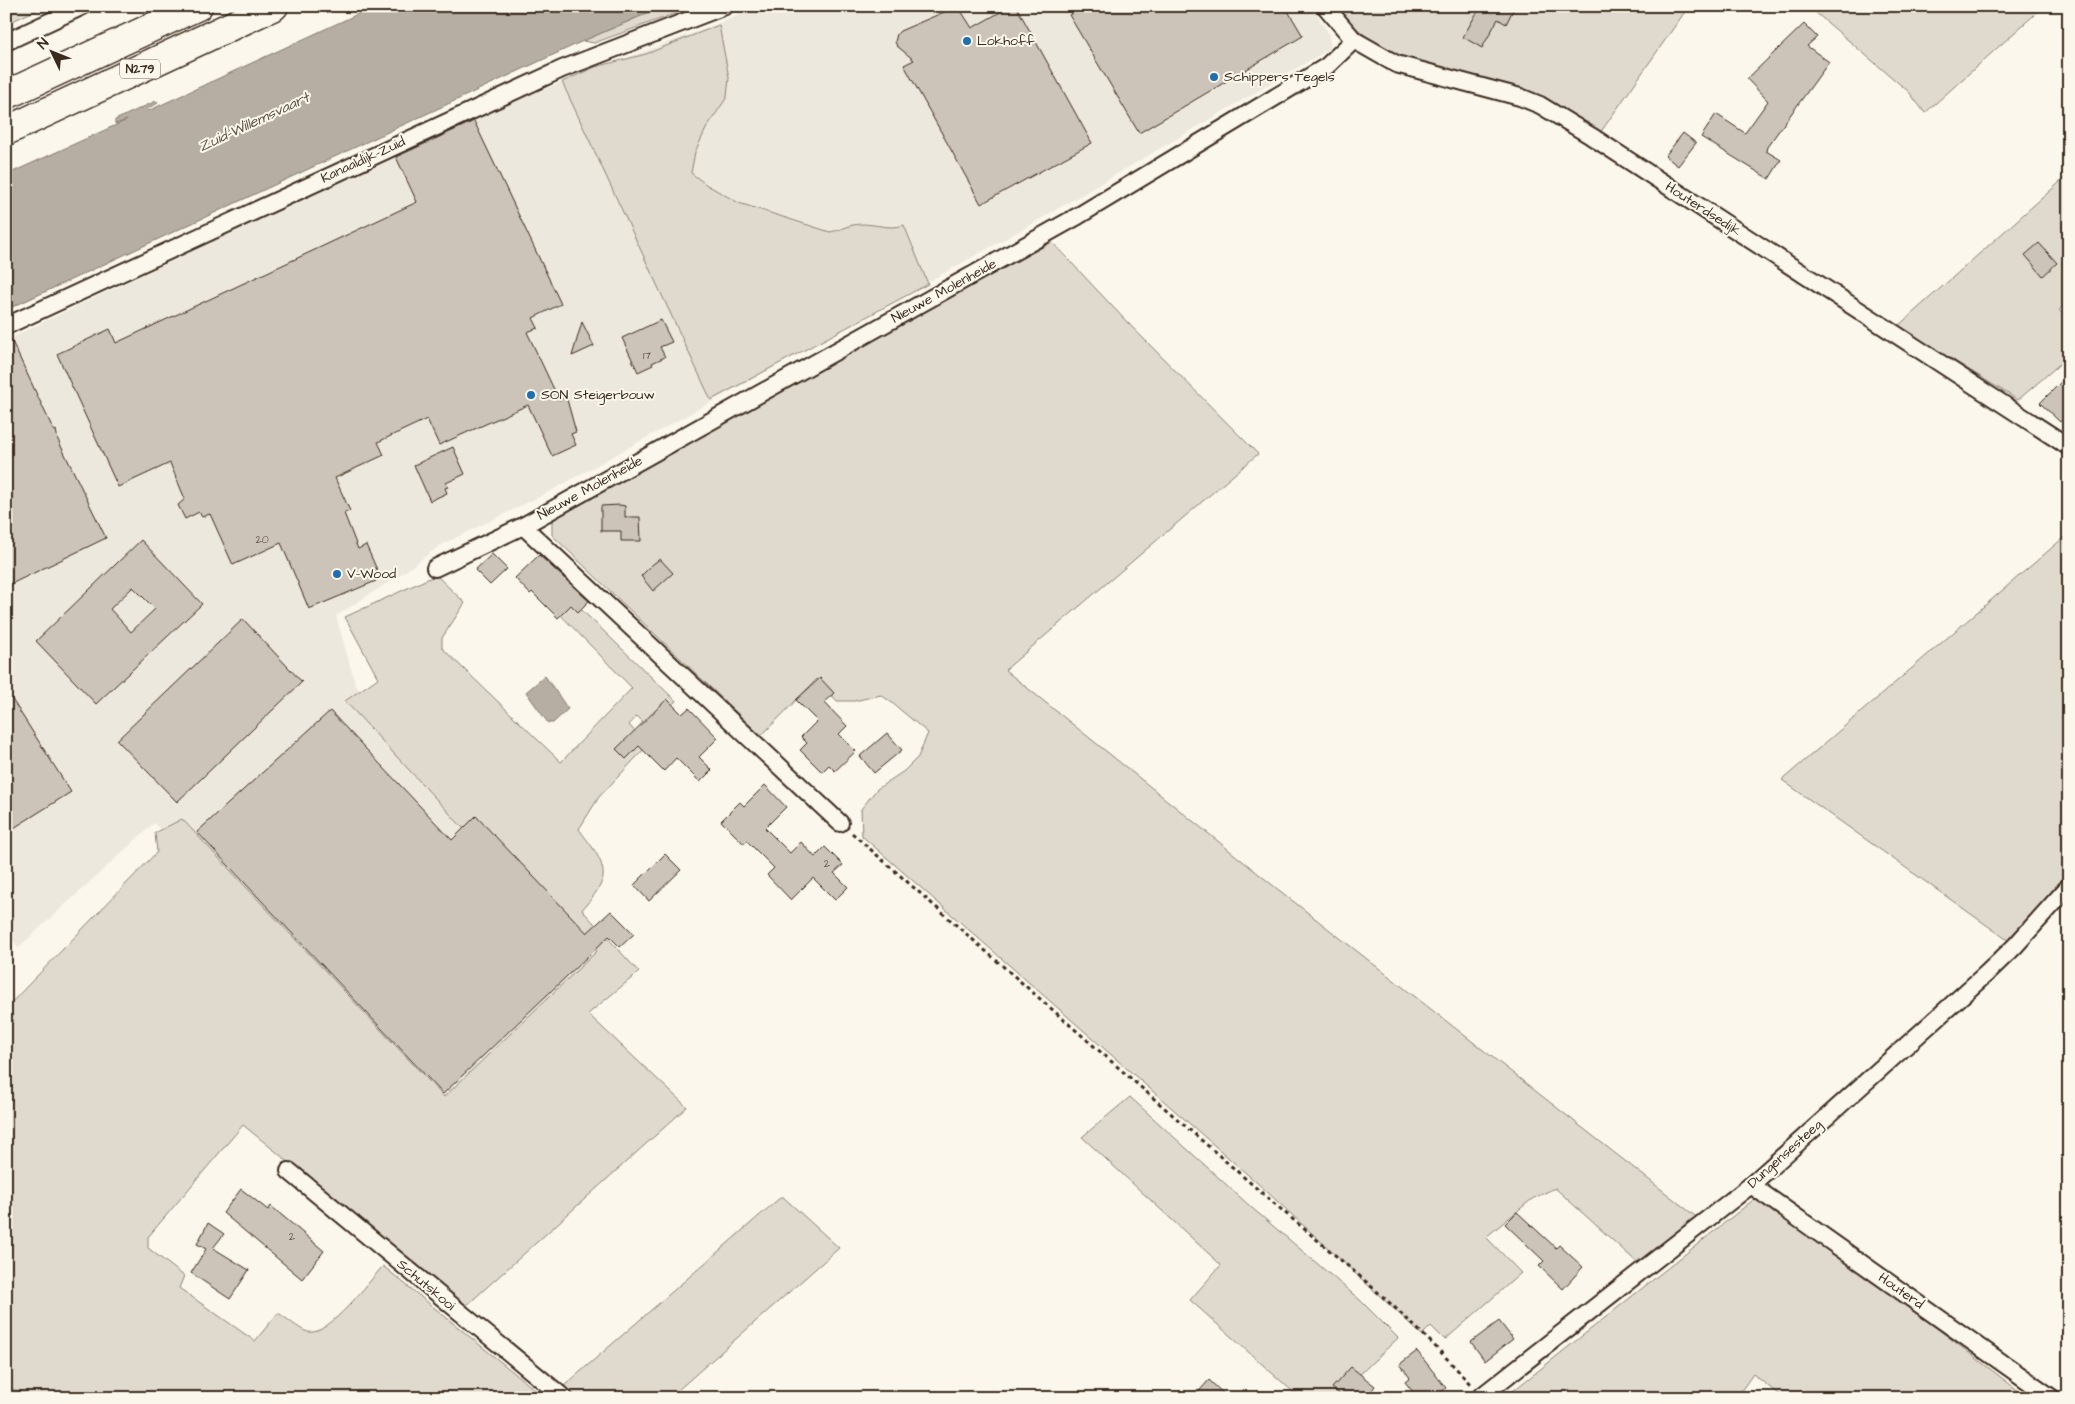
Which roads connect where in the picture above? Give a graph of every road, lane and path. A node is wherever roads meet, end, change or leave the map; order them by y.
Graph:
1 (83, 6) edge
2 (198, 6) edge
3 (274, 6) edge
4 (725, 6) edge
5 (1325, 6) edge
6 (1354, 40) junction
7 (6, 42) edge
8 (6, 95) edge
9 (6, 131) edge
10 (6, 326) edge
11 (2069, 447) edge
12 (523, 526) junction
13 (435, 568) dead end
14 (840, 823) joint
15 (2069, 886) edge
16 (289, 1171) dead end
17 (1751, 1185) junction
18 (1480, 1397) edge
19 (564, 1398) edge
20 (2052, 1398) edge

1 - 7 street
2 - 8 highway, N279
3 - 9 highway, N279
4 - 10 street, Kanaaldijk-Zuid
5 - 6 street, Houterdsedijk
6 - 11 street, Houterdsedijk
6 - 12 street, Nieuwe Molenheide
12 - 13 street, Nieuwe Molenheide
12 - 14 street, Nieuwe Molenheide
14 - 18 path
15 - 17 street, Dungensesteeg
16 - 19 street, Schutskooi
17 - 18 street, Dungensesteeg
17 - 20 street, Houterd

